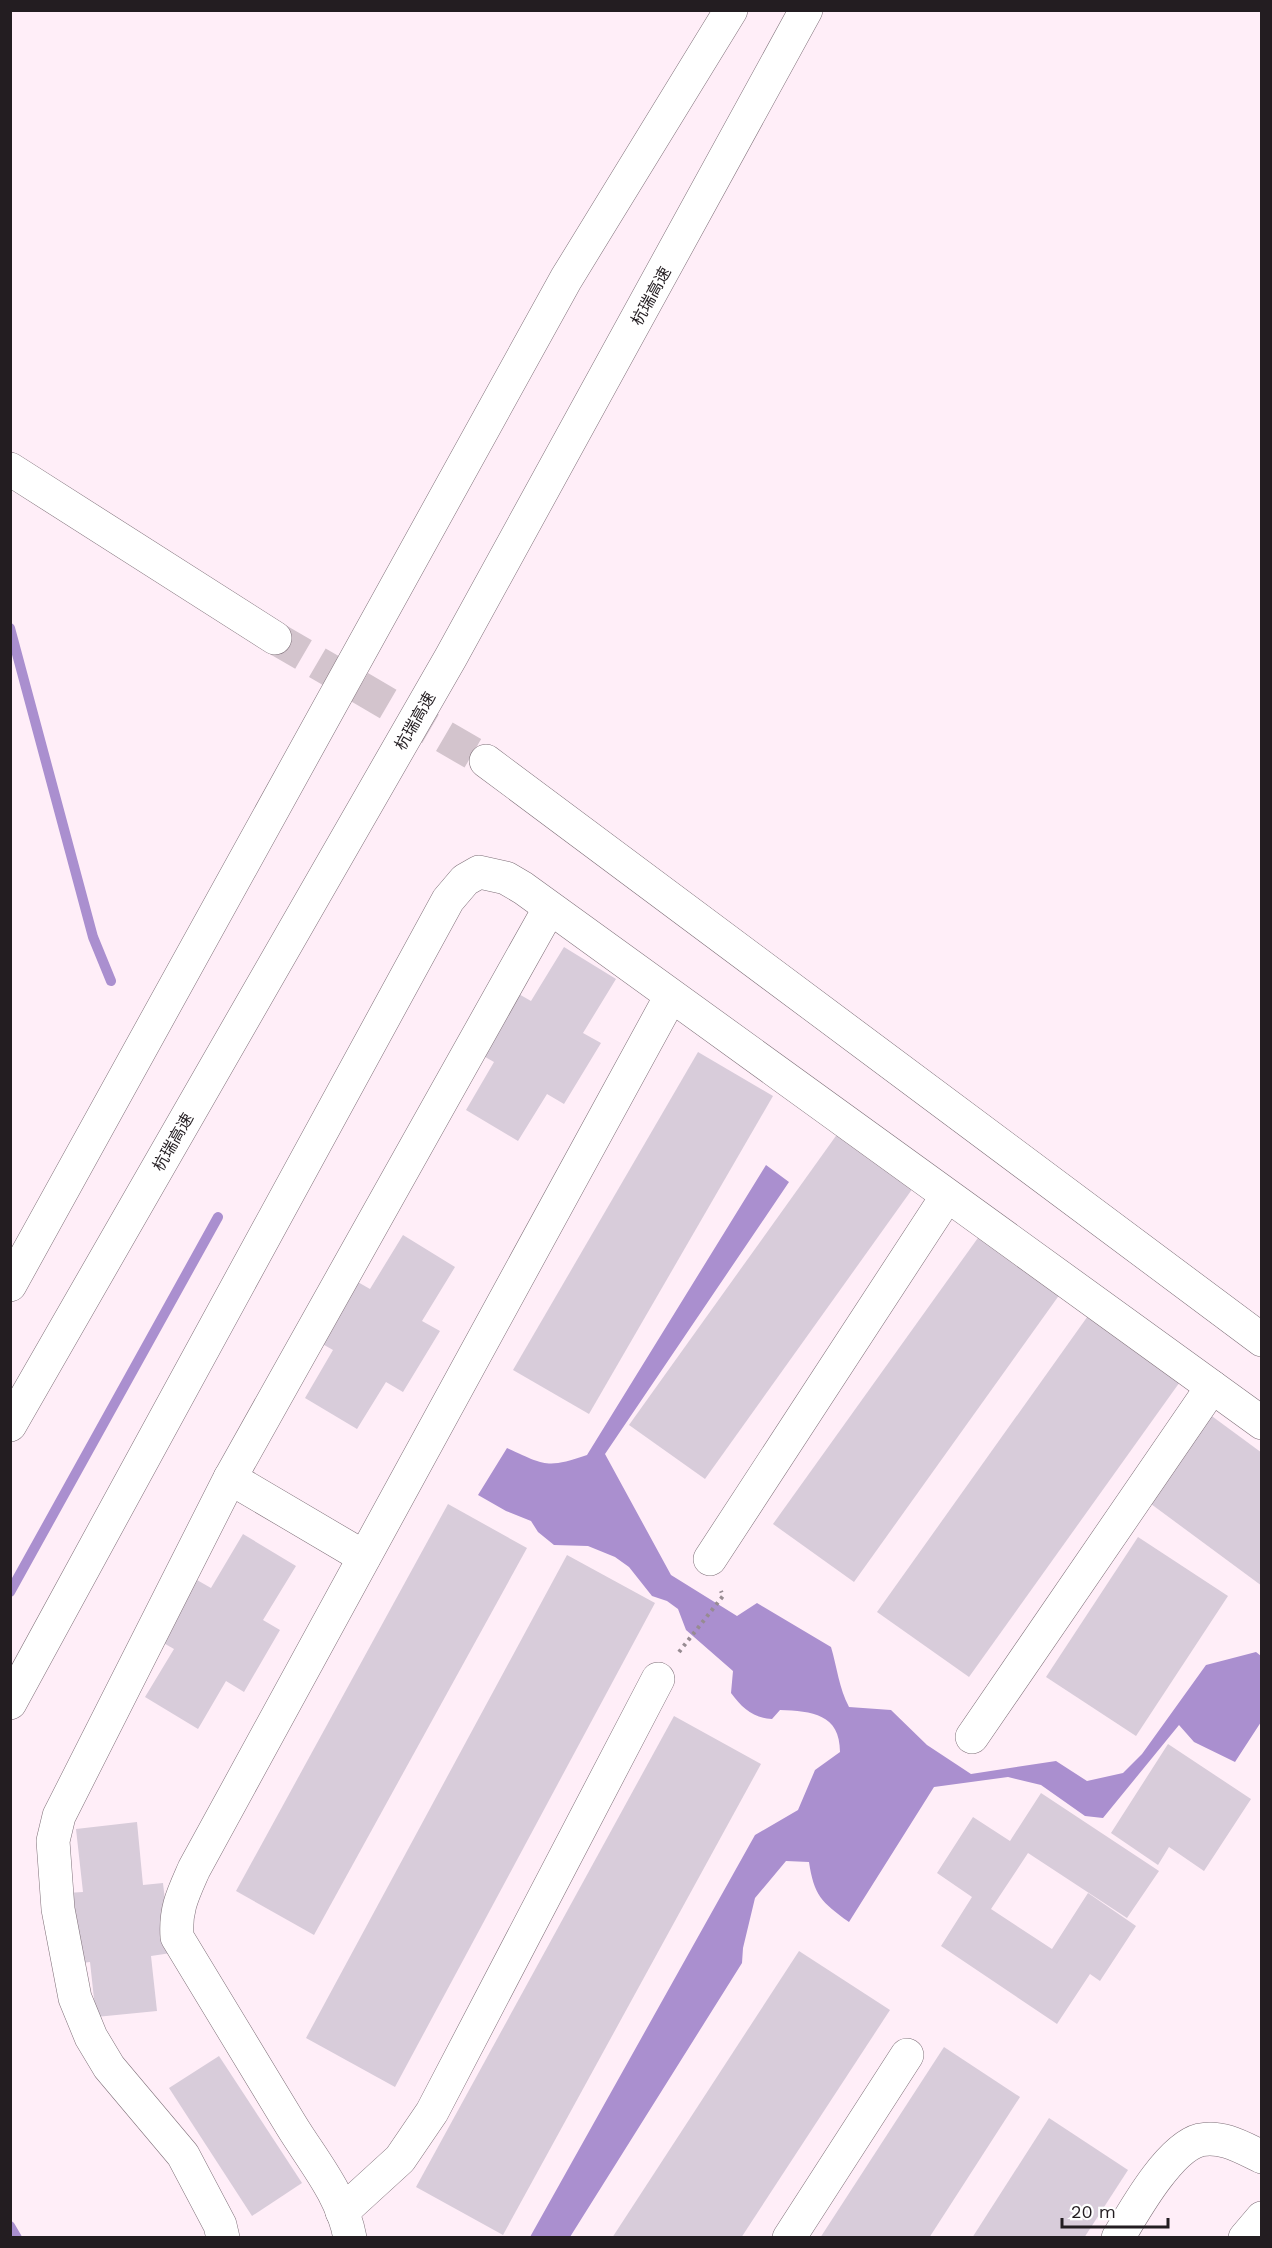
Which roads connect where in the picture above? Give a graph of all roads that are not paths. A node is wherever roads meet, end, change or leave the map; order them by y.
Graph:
1 (731, 10) edge
2 (806, 10) edge
3 (10, 469) edge
4 (275, 638) tunnel mouth
5 (486, 761) tunnel mouth
6 (549, 909) junction
7 (670, 996) junction
8 (947, 1196) junction
9 (10, 1285) edge
10 (1262, 1340) edge
11 (1212, 1387) junction
12 (1262, 1423) edge
13 (10, 1425) edge
14 (230, 1478) junction
15 (364, 1557) junction
16 (710, 1559) dead end
17 (658, 1679) dead end
18 (10, 1704) edge
19 (972, 1737) dead end
20 (906, 2055) dead end
21 (1262, 2157) edge
22 (1262, 2218) edge
23 (346, 2225) edge
24 (223, 2238) edge
25 (789, 2238) edge
26 (1118, 2238) edge
27 (1245, 2238) edge

1 - 9 main road
2 - 13 main road, 杭瑞高速
3 - 4 main road
5 - 10 main road
6 - 7 main road
6 - 14 main road
6 - 18 main road
7 - 8 main road
7 - 15 main road
8 - 11 main road
8 - 16 main road
11 - 12 main road
11 - 19 main road
14 - 15 main road
14 - 24 main road
15 - 23 main road
17 - 23 main road
20 - 25 main road
21 - 26 main road
22 - 27 main road

